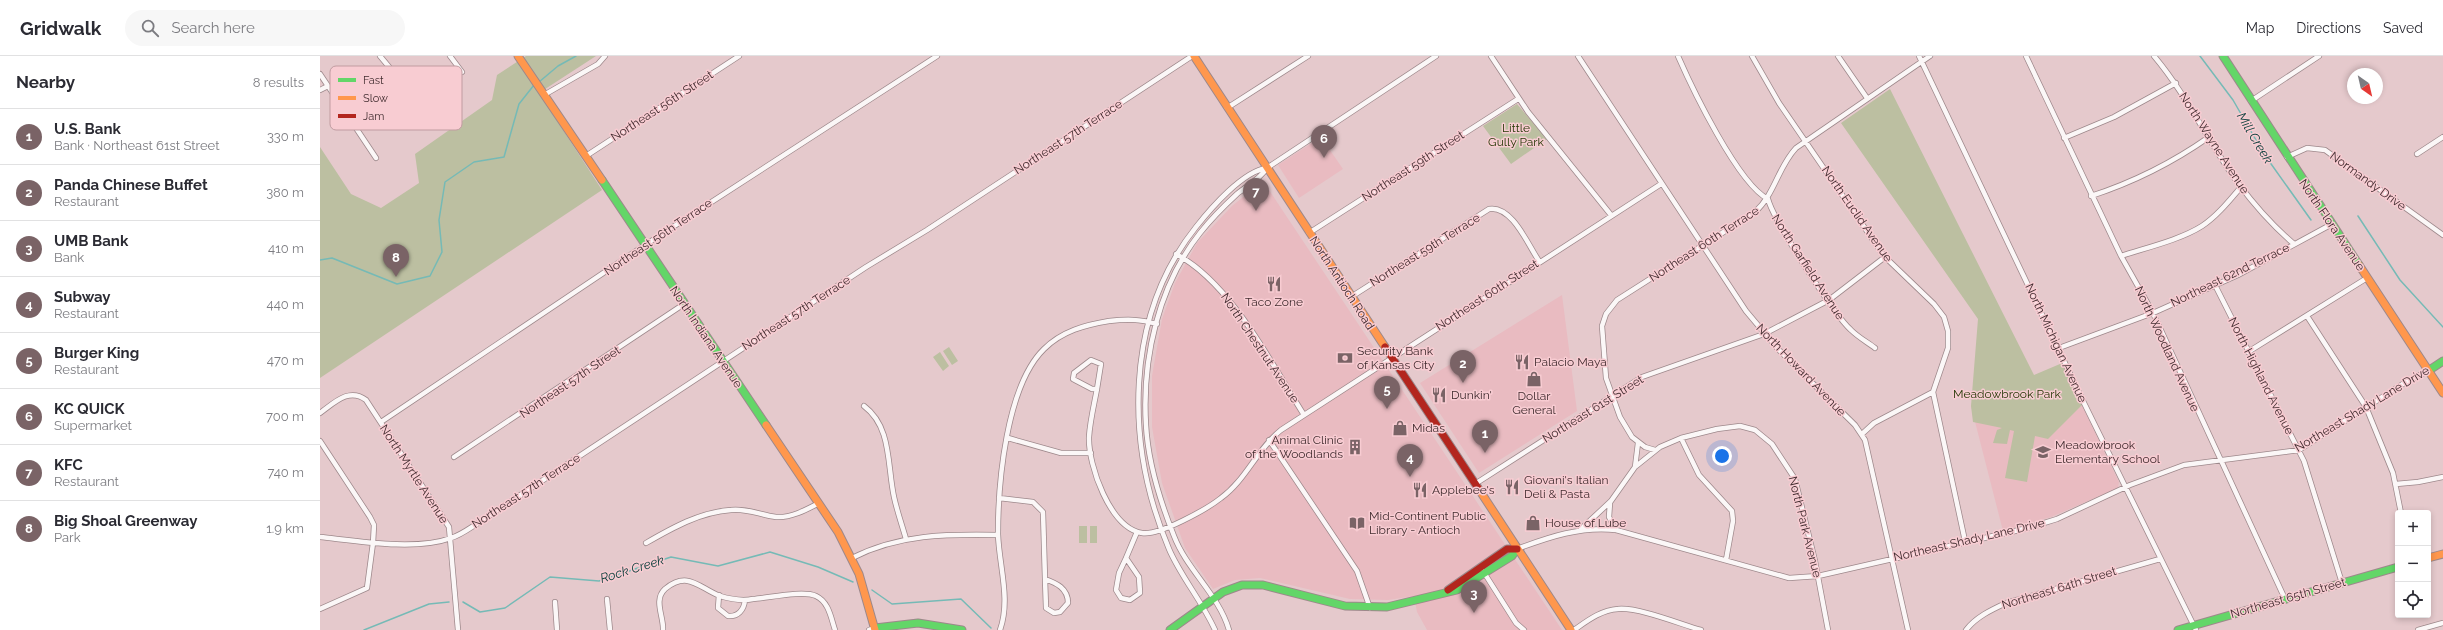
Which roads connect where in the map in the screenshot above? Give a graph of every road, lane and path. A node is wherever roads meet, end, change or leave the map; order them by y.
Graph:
1 (380, 56) edge
2 (450, 56) edge
3 (518, 56) edge
4 (605, 56) edge
5 (739, 56) edge
6 (937, 56) edge
7 (1193, 56) edge
8 (1308, 56) edge
9 (1436, 56) edge
10 (1491, 56) edge
11 (1578, 56) edge
12 (1678, 56) edge
13 (1752, 56) edge
14 (1838, 56) edge
15 (1919, 56) edge
16 (1930, 56) edge
17 (2026, 56) edge
18 (2154, 56) edge
19 (2223, 56) edge
20 (2319, 56) edge
21 (2313, 58) edge
22 (1921, 62) junction
23 (388, 66) edge
24 (458, 66) edge
25 (320, 74) edge
26 (2176, 83) junction
27 (328, 86) junction
28 (330, 89) edge
29 (320, 90) edge
30 (542, 92) junction
31 (1867, 98) junction
32 (1518, 99) junction
33 (2251, 101) junction
34 (1227, 108) junction
35 (357, 130) edge
36 (2443, 136) edge
37 (2209, 137) junction
38 (2064, 138) junction
39 (1805, 139) junction
40 (2417, 154) dead end
41 (586, 156) junction
42 (2287, 157) junction
43 (376, 158) dead end
44 (1267, 168) junction
45 (1661, 184) junction
46 (2241, 187) junction
47 (2092, 196) junction
48 (1768, 199) junction
49 (1611, 215) junction
50 (2332, 224) junction
51 (1309, 233) junction
52 (2443, 235) edge
53 (2294, 244) junction
54 (644, 245) junction
55 (1702, 246) junction
56 (1176, 254) junction
57 (2121, 256) junction
58 (1885, 257) junction
59 (1184, 258) junction
60 (1539, 261) junction
61 (2367, 278) junction
62 (2215, 285) junction
63 (1351, 297) junction
64 (1829, 300) junction
65 (684, 304) junction
66 (2153, 313) junction
67 (2307, 316) junction
68 (1149, 322) junction
69 (1157, 324) junction
70 (1764, 334) junction
71 (1875, 348) dead end
72 (2059, 348) junction
73 (2248, 352) junction
74 (1391, 357) junction
75 (723, 362) junction
76 (2443, 362) edge
77 (2428, 371) junction
78 (1097, 389) junction
79 (1933, 392) junction
80 (2443, 393) edge
81 (1614, 394) junction
82 (864, 406) dead end
83 (2366, 406) junction
84 (320, 413) edge
85 (1304, 415) junction
86 (380, 422) junction
87 (1862, 434) junction
88 (1008, 438) junction
89 (1681, 438) junction
90 (1269, 440) junction
91 (320, 441) edge
92 (1638, 443) junction
93 (1654, 450) junction
94 (2299, 450) junction
95 (1091, 453) junction
96 (454, 457) dead end
97 (2220, 460) junction
98 (1635, 467) junction
99 (2443, 477) edge
100 (1475, 484) junction
101 (2396, 484) junction
102 (2126, 487) junction
103 (999, 498) junction
104 (1611, 501) junction
105 (819, 503) junction
106 (2400, 510) edge
107 (1166, 528) junction
108 (1580, 530) junction
109 (1616, 530) junction
110 (1137, 532) junction
111 (998, 535) junction
112 (320, 537) edge
113 (451, 538) junction
114 (906, 539) junction
115 (1965, 541) junction
116 (374, 543) junction
117 (646, 543) dead end
118 (1517, 549) junction
119 (2443, 554) edge
120 (2431, 557) edge
121 (852, 558) junction
122 (1126, 558) junction
123 (1891, 558) junction
124 (2160, 559) junction
125 (1726, 560) junction
126 (1480, 567) junction
127 (2395, 568) edge
128 (1485, 574) junction
129 (1818, 576) junction
130 (1044, 579) junction
131 (2342, 583) junction
132 (1447, 591) junction
133 (719, 595) junction
134 (607, 599) dead end
135 (1213, 599) junction
136 (2285, 599) junction
137 (745, 600) junction
138 (555, 602) dead end
139 (1203, 606) junction
140 (1370, 608) junction
141 (320, 609) edge
142 (2443, 624) edge
143 (2195, 628) edge
144 (873, 629) edge
145 (458, 630) edge
146 (557, 630) edge
147 (610, 630) edge
148 (663, 630) edge
149 (835, 630) edge
150 (962, 630) edge
151 (1000, 630) edge
152 (1170, 630) edge
153 (1215, 630) edge
154 (1229, 630) edge
155 (1524, 630) edge
156 (1572, 630) edge
157 (1701, 630) edge
158 (1828, 630) edge
159 (1908, 630) edge
160 (1966, 630) edge
161 (2178, 630) edge
162 (2418, 630) edge

1 - 23 street
2 - 24 street
3 - 30 street, North Indiana Avenue
4 - 30 street
5 - 41 street, Northeast 56th Street
6 - 54 street, Northeast 56th Terrace
7 - 34 street, North Antioch Road
7 - 75 street, Northeast 57th Terrace
8 - 34 street
9 - 44 street
10 - 32 street
11 - 45 street, North Howard Avenue
12 - 48 street, North Garfield Avenue
13 - 39 street, North Euclid Avenue
14 - 31 street
15 - 22 street, North Michigan Avenue
16 - 22 street, Northeast 60th Terrace
17 - 38 street, North Woodland Avenue
18 - 26 street, North Wayne Avenue
19 - 33 street, North Flora Avenue
20 - 21 street
21 - 33 street
22 - 31 street, Northeast 60th Terrace
22 - 72 street, North Michigan Avenue
25 - 27 street
26 - 37 street, North Wayne Avenue
26 - 38 street
27 - 28 street
27 - 29 street
30 - 41 street, North Indiana Avenue
31 - 39 street, Northeast 60th Terrace
32 - 49 street
32 - 51 street, Northeast 59th Street
33 - 42 street, North Flora Avenue
34 - 44 street, North Antioch Road
35 - 43 street
36 - 40 street
37 - 46 street, North Wayne Avenue
37 - 47 street
38 - 47 street, North Woodland Avenue
39 - 48 street, Northeast 60th Terrace
39 - 58 street, North Euclid Avenue
41 - 54 street, North Indiana Avenue
42 - 50 street, North Flora Avenue
42 - 52 street, Normandy Drive
44 - 51 street, North Antioch Road
44 - 56 street
44 - 59 street
45 - 49 street, Northeast 60th Street
45 - 55 street, North Howard Avenue
46 - 53 street, North Wayne Avenue
46 - 57 street
47 - 57 street, North Woodland Avenue
48 - 55 street, Northeast 60th Terrace
48 - 64 street, North Garfield Avenue
49 - 60 street, Northeast 60th Street
50 - 53 street, Northeast 62nd Terrace
50 - 61 street, North Flora Avenue
51 - 63 street, North Antioch Road
53 - 62 street, Northeast 62nd Terrace
54 - 65 street, North Indiana Avenue
54 - 86 street, Northeast 56th Terrace
55 - 70 street, North Howard Avenue
55 - 81 street, Northeast 60th Terrace
56 - 59 street, North Chestnut Avenue
56 - 68 street
57 - 66 street, North Woodland Avenue
58 - 64 street, Northeast 61st Street
58 - 79 street, North Euclid Avenue
59 - 69 street
59 - 85 street, North Chestnut Avenue
60 - 63 street, Northeast 59th Terrace
60 - 74 street, Northeast 60th Street
61 - 67 street
61 - 77 street, North Flora Avenue
62 - 66 street, Northeast 62nd Terrace
62 - 73 street, North Highland Avenue
63 - 74 street, North Antioch Road
64 - 70 street, Northeast 61st Street
64 - 71 street, North Garfield Avenue
65 - 75 street, North Indiana Avenue
65 - 96 street, Northeast 57th Street
66 - 72 street, Northeast 62nd Terrace
66 - 97 street, North Woodland Avenue
67 - 73 street
67 - 83 street
68 - 69 street
68 - 88 street
68 - 107 street
69 - 107 street
70 - 81 street, Northeast 61st Street
70 - 87 street, North Howard Avenue
72 - 102 street, North Michigan Avenue
73 - 94 street, North Highland Avenue
74 - 85 street, Northeast 60th Street
74 - 100 street, North Antioch Road
75 - 105 street, North Indiana Avenue
75 - 113 street, Northeast 57th Terrace
76 - 77 street, Northeast Shady Lane Drive
77 - 80 street, North Flora Avenue
77 - 83 street, Northeast Shady Lane Drive
78 - 78 street
78 - 95 street
79 - 87 street
79 - 115 street
81 - 92 street, Northeast 60th Terrace
81 - 100 street, Northeast 61st Street
82 - 114 street
83 - 94 street, Northeast Shady Lane Drive
83 - 101 street
84 - 86 street, North Myrtle Avenue
85 - 90 street, Northeast 60th Street
86 - 113 street, North Myrtle Avenue
87 - 123 street
88 - 95 street
88 - 103 street
89 - 93 street
89 - 125 street
89 - 129 street, North Park Avenue
90 - 107 street, Northeast 60th Street
90 - 140 street
91 - 116 street
92 - 93 street
92 - 98 street
93 - 98 street
94 - 97 street, Northeast Shady Lane Drive
94 - 131 street, North Highland Avenue
95 - 110 street
97 - 102 street, Northeast Shady Lane Drive
97 - 136 street, North Woodland Avenue
98 - 104 street
99 - 101 street
100 - 118 street, North Antioch Road
101 - 106 street
102 - 115 street, Northeast Shady Lane Drive
102 - 124 street, North Michigan Avenue
103 - 111 street
103 - 130 street
104 - 108 street
104 - 109 street
105 - 117 street
105 - 121 street, North Indiana Avenue
107 - 110 street, Northeast 60th Street
107 - 135 street
107 - 139 street
108 - 109 street, Northeast Shady Lane Drive
108 - 118 street, Northeast Shady Lane Drive
109 - 125 street, Northeast Shady Lane Drive
110 - 122 street
111 - 114 street
111 - 151 street
112 - 116 street, Northeast 57th Terrace
113 - 116 street, Northeast 57th Terrace
113 - 145 street, North Myrtle Avenue
114 - 121 street
115 - 123 street, Northeast Shady Lane Drive
116 - 141 street
118 - 126 street
118 - 128 street
118 - 156 street, North Antioch Road
119 - 120 street
121 - 144 street, North Indiana Avenue
122 - 122 street
123 - 129 street, Northeast Shady Lane Drive
123 - 159 street
124 - 143 street, North Michigan Avenue
124 - 160 street, Northeast 64th Street
125 - 129 street, Northeast Shady Lane Drive
126 - 128 street
126 - 132 street
127 - 131 street, Northeast 65th Street
128 - 132 street
128 - 155 street
129 - 158 street, North Park Avenue
130 - 130 street
131 - 136 street, Northeast 65th Street
132 - 140 street
133 - 137 street
133 - 137 street
133 - 148 street
134 - 147 street
135 - 139 street
135 - 140 street
135 - 154 street
136 - 143 street, Northeast 65th Street
137 - 149 street
138 - 146 street
139 - 152 street
139 - 153 street
142 - 162 street
143 - 161 street, Northeast 65th Street
144 - 150 street
156 - 157 street

